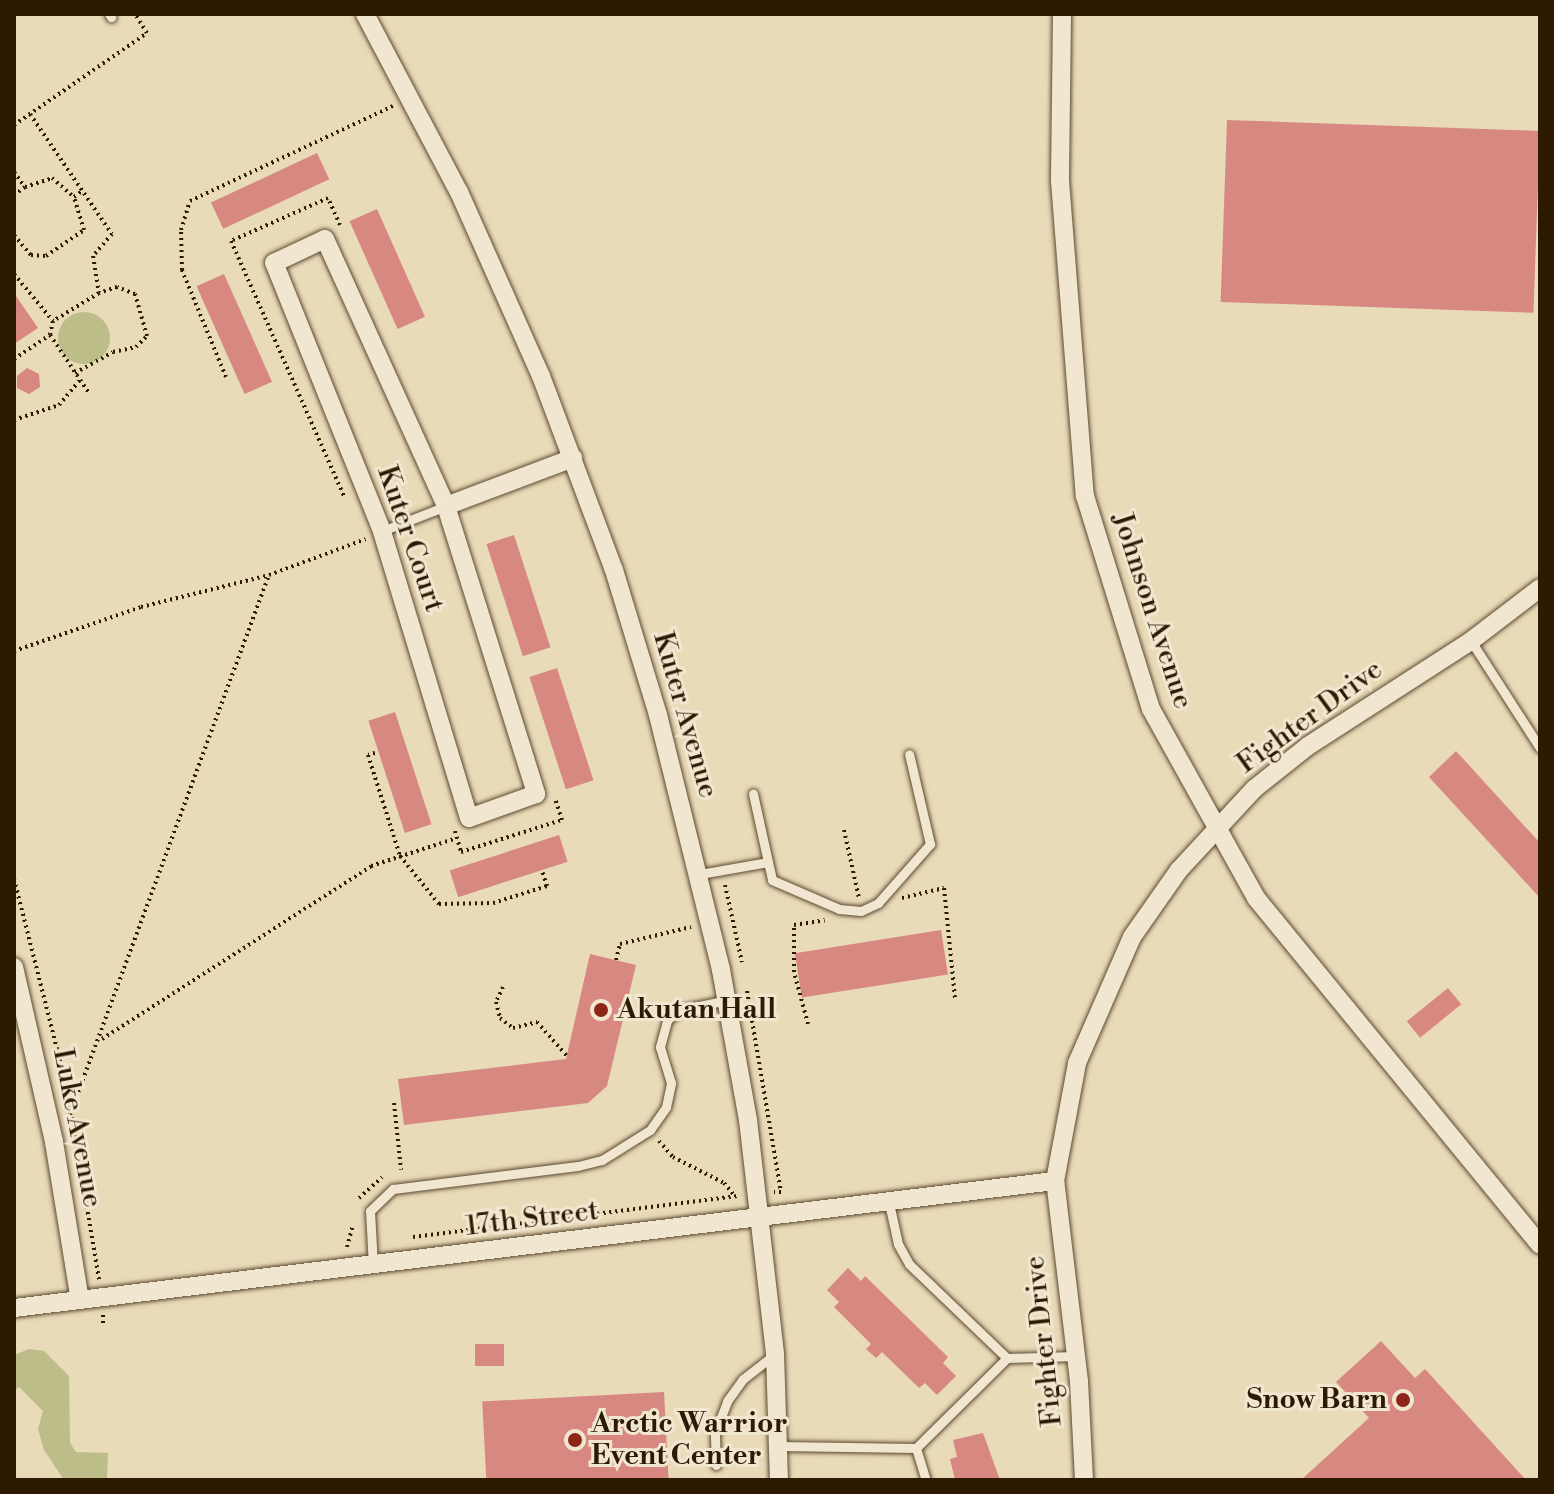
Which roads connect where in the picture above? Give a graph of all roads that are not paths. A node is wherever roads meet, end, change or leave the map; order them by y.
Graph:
1 (365, 14) edge
2 (1062, 14) edge
3 (573, 458) junction
4 (446, 506) junction
5 (382, 531) junction
6 (1540, 588) edge
7 (1471, 641) junction
8 (1540, 748) edge
9 (909, 754) dead end
10 (753, 794) dead end
11 (1218, 825) junction
12 (768, 862) junction
13 (700, 874) junction
14 (14, 967) edge
15 (727, 1000) junction
16 (1055, 1181) junction
17 (889, 1203) junction
18 (760, 1220) junction
19 (1540, 1245) edge
20 (373, 1266) junction
21 (80, 1300) junction
22 (14, 1308) edge
23 (775, 1354) junction
24 (1076, 1356) junction
25 (1007, 1358) junction
26 (778, 1446) junction
27 (916, 1448) junction
28 (716, 1465) dead end
29 (779, 1480) edge
30 (926, 1480) edge
31 (1084, 1480) edge

1 - 3 street, Kuter Avenue
2 - 11 street, Johnson Avenue
3 - 4 street, Kuter Court
3 - 13 street, Kuter Avenue
4 - 5 lane
4 - 5 street, Kuter Court
4 - 5 street, Kuter Court
6 - 7 street, Fighter Drive
7 - 8 lane
7 - 11 street, Fighter Drive
9 - 12 lane
10 - 12 lane
11 - 16 street, Fighter Drive
11 - 19 street, Johnson Avenue
12 - 13 lane
13 - 15 street, Kuter Avenue
14 - 21 street, Luke Avenue
15 - 18 street, Kuter Avenue
15 - 20 lane
16 - 17 street, 17th Street
16 - 24 street, Fighter Drive
17 - 18 street, 17th Street
17 - 25 lane
18 - 20 street, 17th Street
18 - 23 street, Kuter Avenue
20 - 21 street, 17th Street
21 - 22 street, 17th Street
23 - 26 street, Kuter Avenue
23 - 28 lane
24 - 25 lane
24 - 31 street, Fighter Drive
25 - 27 lane
26 - 27 lane
26 - 29 street, Kuter Avenue
27 - 30 lane

